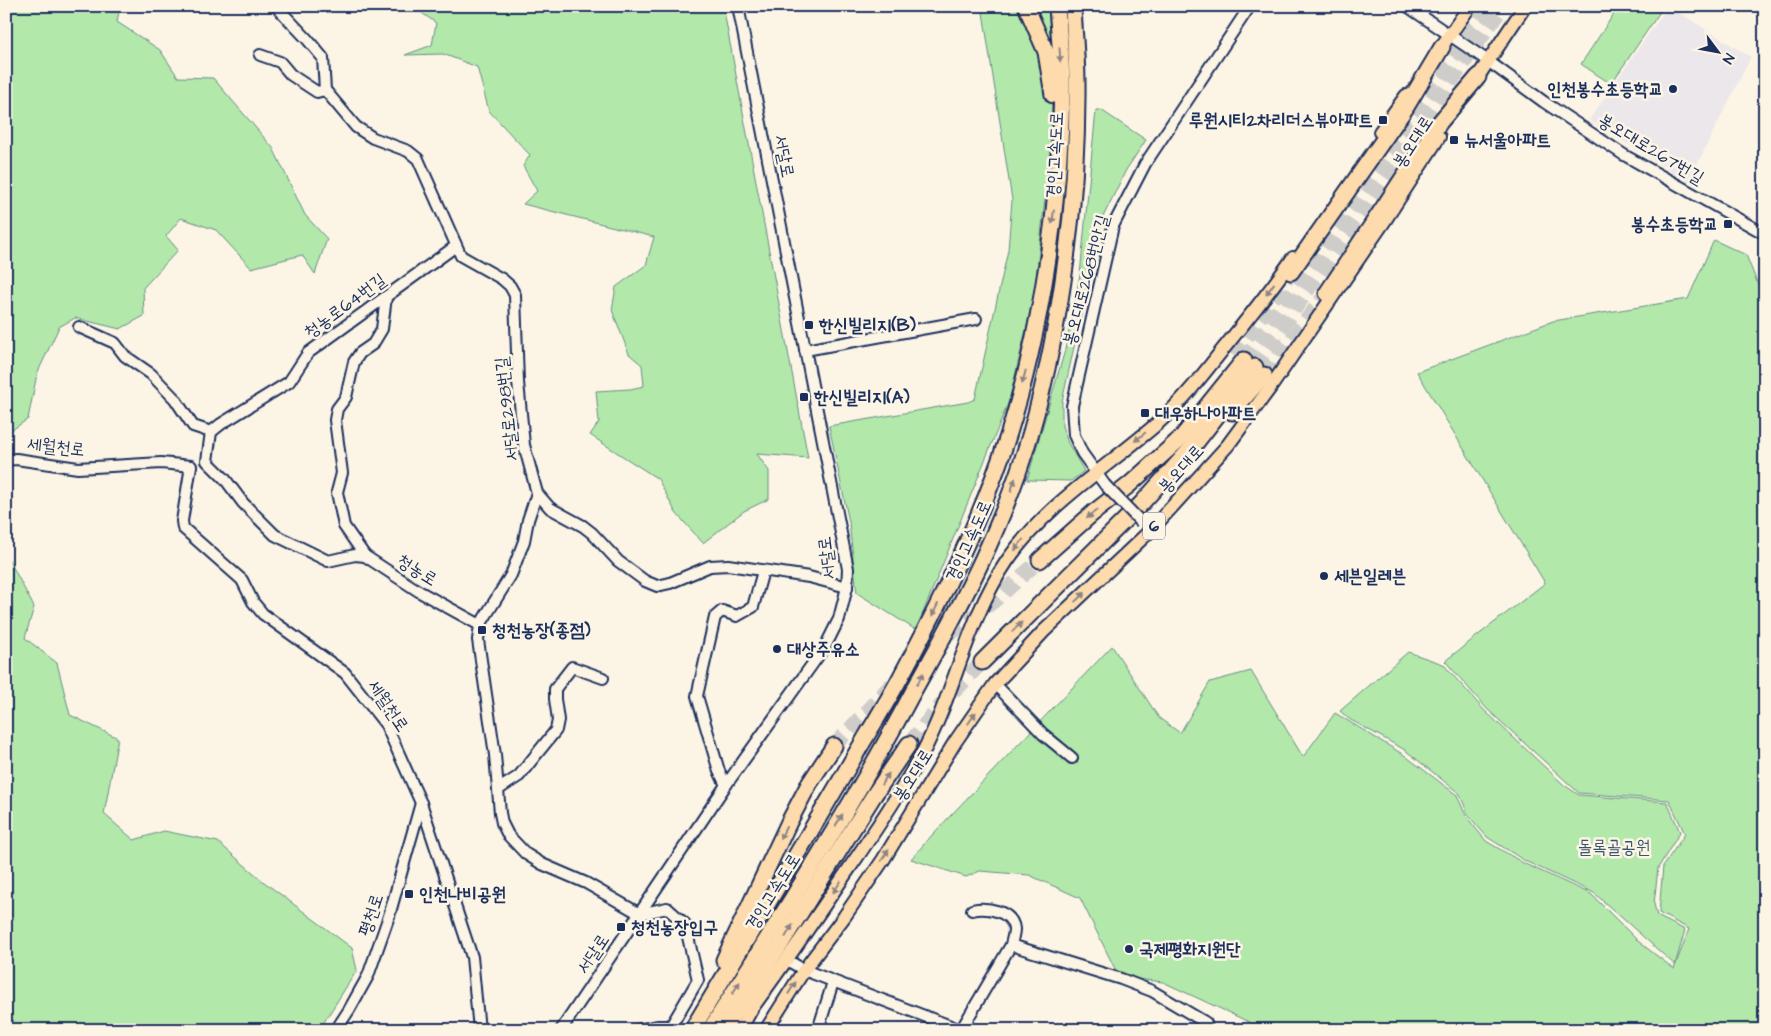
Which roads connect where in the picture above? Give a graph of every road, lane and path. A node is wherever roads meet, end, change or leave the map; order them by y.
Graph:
1 (276, 6) edge
2 (738, 6) edge
3 (1026, 6) edge
4 (1057, 6) edge
5 (1073, 6) edge
6 (1250, 6) edge
7 (1407, 6) edge
8 (1470, 6) edge
9 (1525, 6) edge
10 (1445, 42) junction
11 (260, 54) dead end
12 (1488, 62) junction
13 (1478, 77) junction
14 (325, 90) junction
15 (1060, 145) junction
16 (1765, 234) edge
17 (456, 246) junction
18 (1291, 272) tunnel mouth
19 (1327, 293) tunnel mouth
20 (386, 297) junction
21 (976, 319) dead end
22 (80, 327) dead end
23 (805, 350) junction
24 (210, 432) junction
25 (6, 460) edge
26 (207, 462) junction
27 (191, 466) junction
28 (1097, 472) junction
29 (537, 493) junction
30 (1146, 527) junction
31 (365, 556) junction
32 (1040, 560) tunnel mouth
33 (763, 571) junction
34 (847, 587) junction
35 (480, 625) junction
36 (982, 662) tunnel mouth
37 (603, 678) dead end
38 (994, 684) junction
39 (909, 744) tunnel mouth
40 (834, 746) tunnel mouth
41 (1072, 758) dead end
42 (726, 785) junction
43 (499, 789) junction
44 (421, 804) junction
45 (972, 910) dead end
46 (640, 914) junction
47 (1011, 945) junction
48 (787, 960) junction
49 (804, 970) junction
50 (833, 982) junction
51 (675, 1029) edge
52 (336, 1030) edge
53 (478, 1030) edge
54 (561, 1030) edge
55 (636, 1030) edge
56 (692, 1030) edge
57 (710, 1030) edge
58 (723, 1030) edge
59 (740, 1030) edge
60 (766, 1030) edge
61 (818, 1030) edge
62 (961, 1030) edge
63 (1206, 1030) edge

1 - 14 street
2 - 23 street, 서달로
3 - 15 highway
4 -> 15 highway, 경인고속도로
57 -> 5 highway, 경인고속도로
6 - 28 street, 봉오대로268번안길
7 - 10 street, 봉오대로267번길
8 - 10 main road, 봉오대로
9 - 12 main road, 봉오대로 / 6
10 - 12 street, 봉오대로267번길
10 - 18 highway
10 -> 28 main road, 봉오대로
11 - 14 street
12 - 13 main road, 봉오대로 / 6
12 - 16 street, 봉오대로267번길
13 - 19 highway
13 - 30 main road, 봉오대로 / 6
14 - 17 street, 서달로298번길
15 -> 56 highway, 경인고속도로
17 - 20 street, 청농로64번길
17 - 29 street, 서달로298번길
20 - 24 street, 청농로64번길
20 - 31 street
21 - 23 street
22 - 24 street
23 - 34 street, 서달로
24 - 26 street
25 - 27 street, 세월천로
26 - 27 street, 세월천로
26 - 31 street
27 - 44 street, 세월천로
28 - 30 street, 봉오대로268번안길, bridge
28 -> 48 main road, 봉오대로
29 - 33 street, 서달로298번길
29 - 35 street
38 -> 30 main road, 봉오대로 / 6
31 - 35 street, 청농로
36 -> 32 highway, 봉오대로
33 - 34 street, 서달로298번길
33 - 42 street
34 - 42 street, 서달로
35 - 43 street
37 - 43 street
38 - 41 street
49 -> 38 main road, 봉오대로 / 6
58 -> 39 highway
40 -> 51 highway
42 - 46 street, 서달로
43 - 46 street
44 - 52 street, 평천로
44 - 53 street, 세월천로
45 - 47 street
46 - 51 street
46 - 54 street, 서달로
47 - 62 street
47 - 63 street
48 - 49 street
48 - 59 main road, 봉오대로
49 - 50 street
60 -> 49 main road, 봉오대로 / 6
50 - 61 street
50 - 62 street
51 - 55 street

